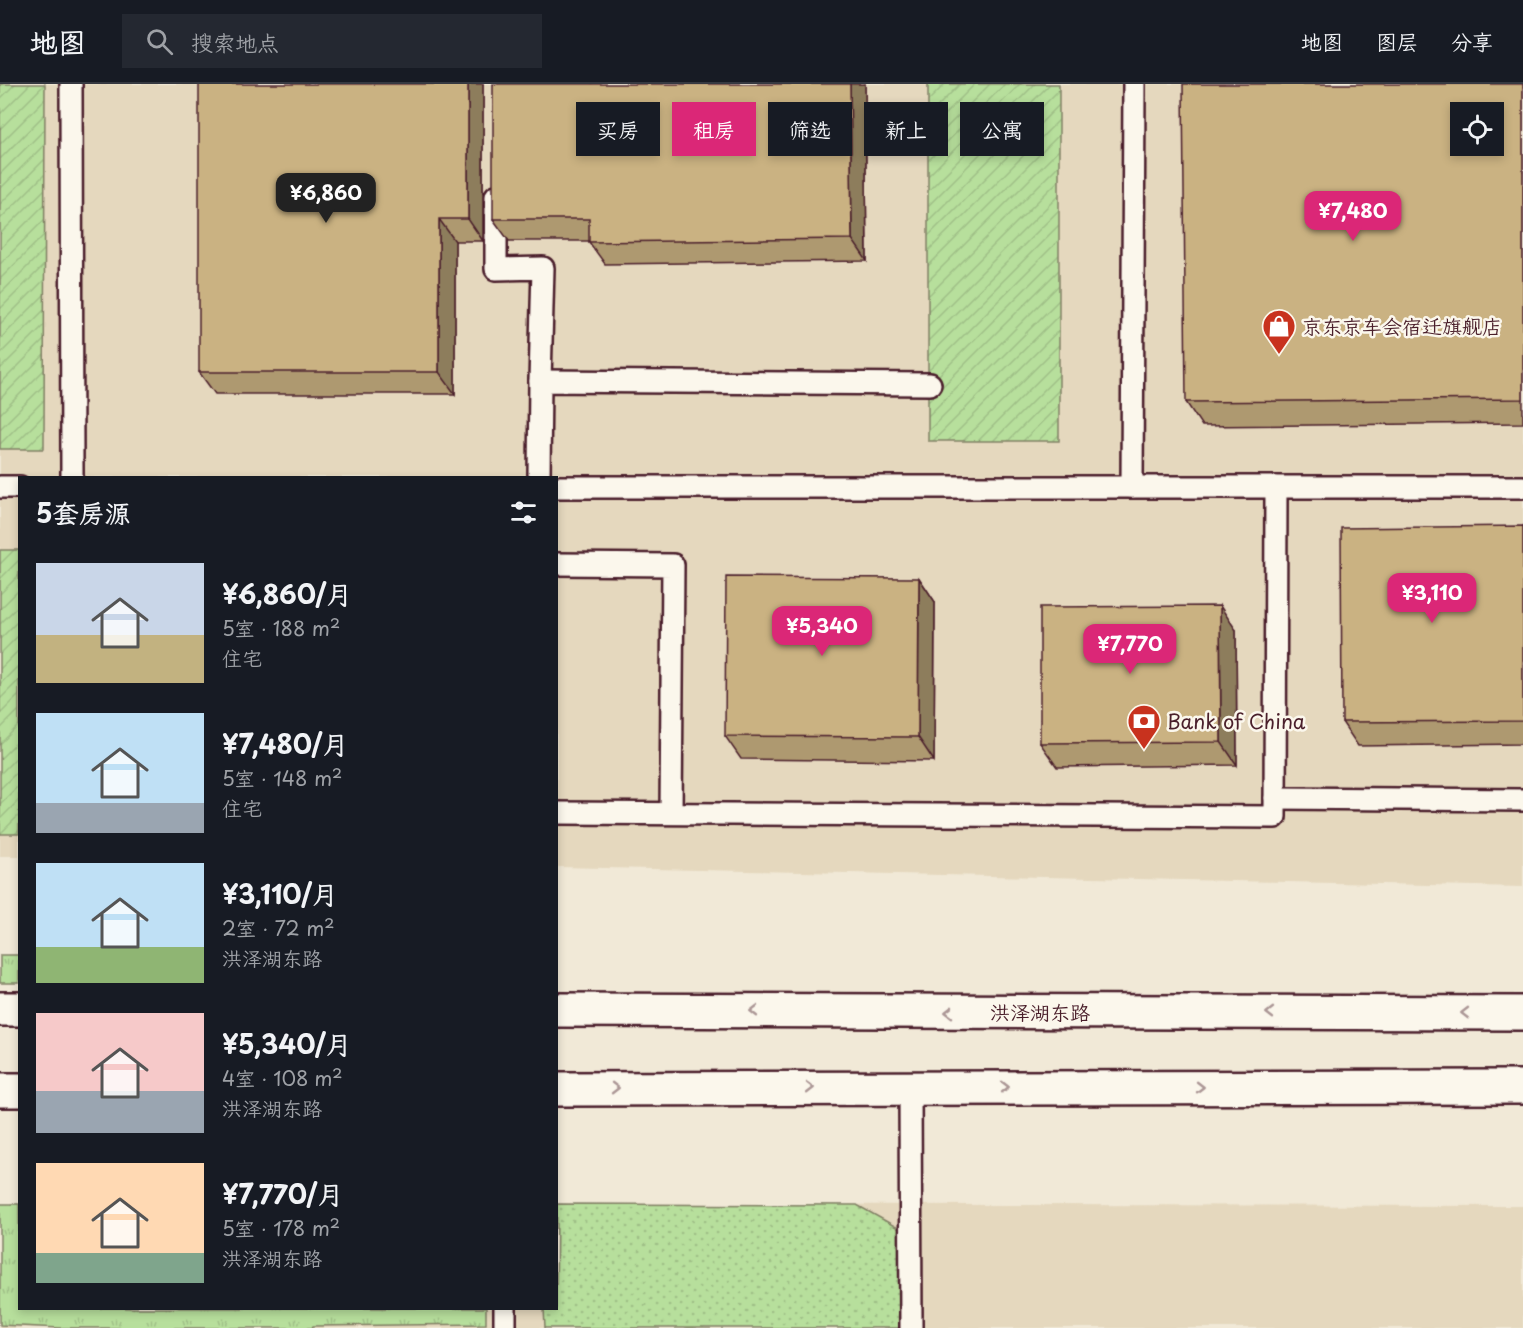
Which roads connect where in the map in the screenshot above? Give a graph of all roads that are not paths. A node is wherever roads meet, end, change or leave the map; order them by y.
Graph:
1 (71, 84) edge
2 (1134, 84) edge
3 (496, 176) edge
4 (540, 381) junction
5 (930, 384) dead end
6 (72, 476) edge
7 (539, 476) edge
8 (0, 487) edge
9 (18, 487) edge
10 (558, 487) edge
11 (1132, 487) junction
12 (1276, 487) junction
13 (1523, 487) edge
14 (558, 564) edge
15 (1275, 798) junction
16 (1523, 800) edge
17 (558, 813) edge
18 (671, 813) junction
19 (0, 1009) edge
20 (18, 1009) edge
21 (558, 1010) edge
22 (1523, 1013) edge
23 (910, 1088) junction
24 (1523, 1088) edge
25 (558, 1089) edge
26 (0, 1090) edge
27 (18, 1090) edge
28 (504, 1310) edge
29 (505, 1328) edge
30 (911, 1328) edge

1 - 6 lane
2 - 11 lane
3 - 4 lane
4 - 5 lane
4 - 7 lane
8 - 9 lane
10 - 11 lane
11 - 12 lane
12 - 13 lane
12 - 15 lane
14 - 18 lane
15 - 16 lane
15 - 18 lane
17 - 18 lane
19 - 20 main road
22 -> 21 main road, 洪泽湖东路
23 -> 24 main road
25 -> 23 main road
23 - 30 lane
26 - 27 main road
28 - 29 lane

